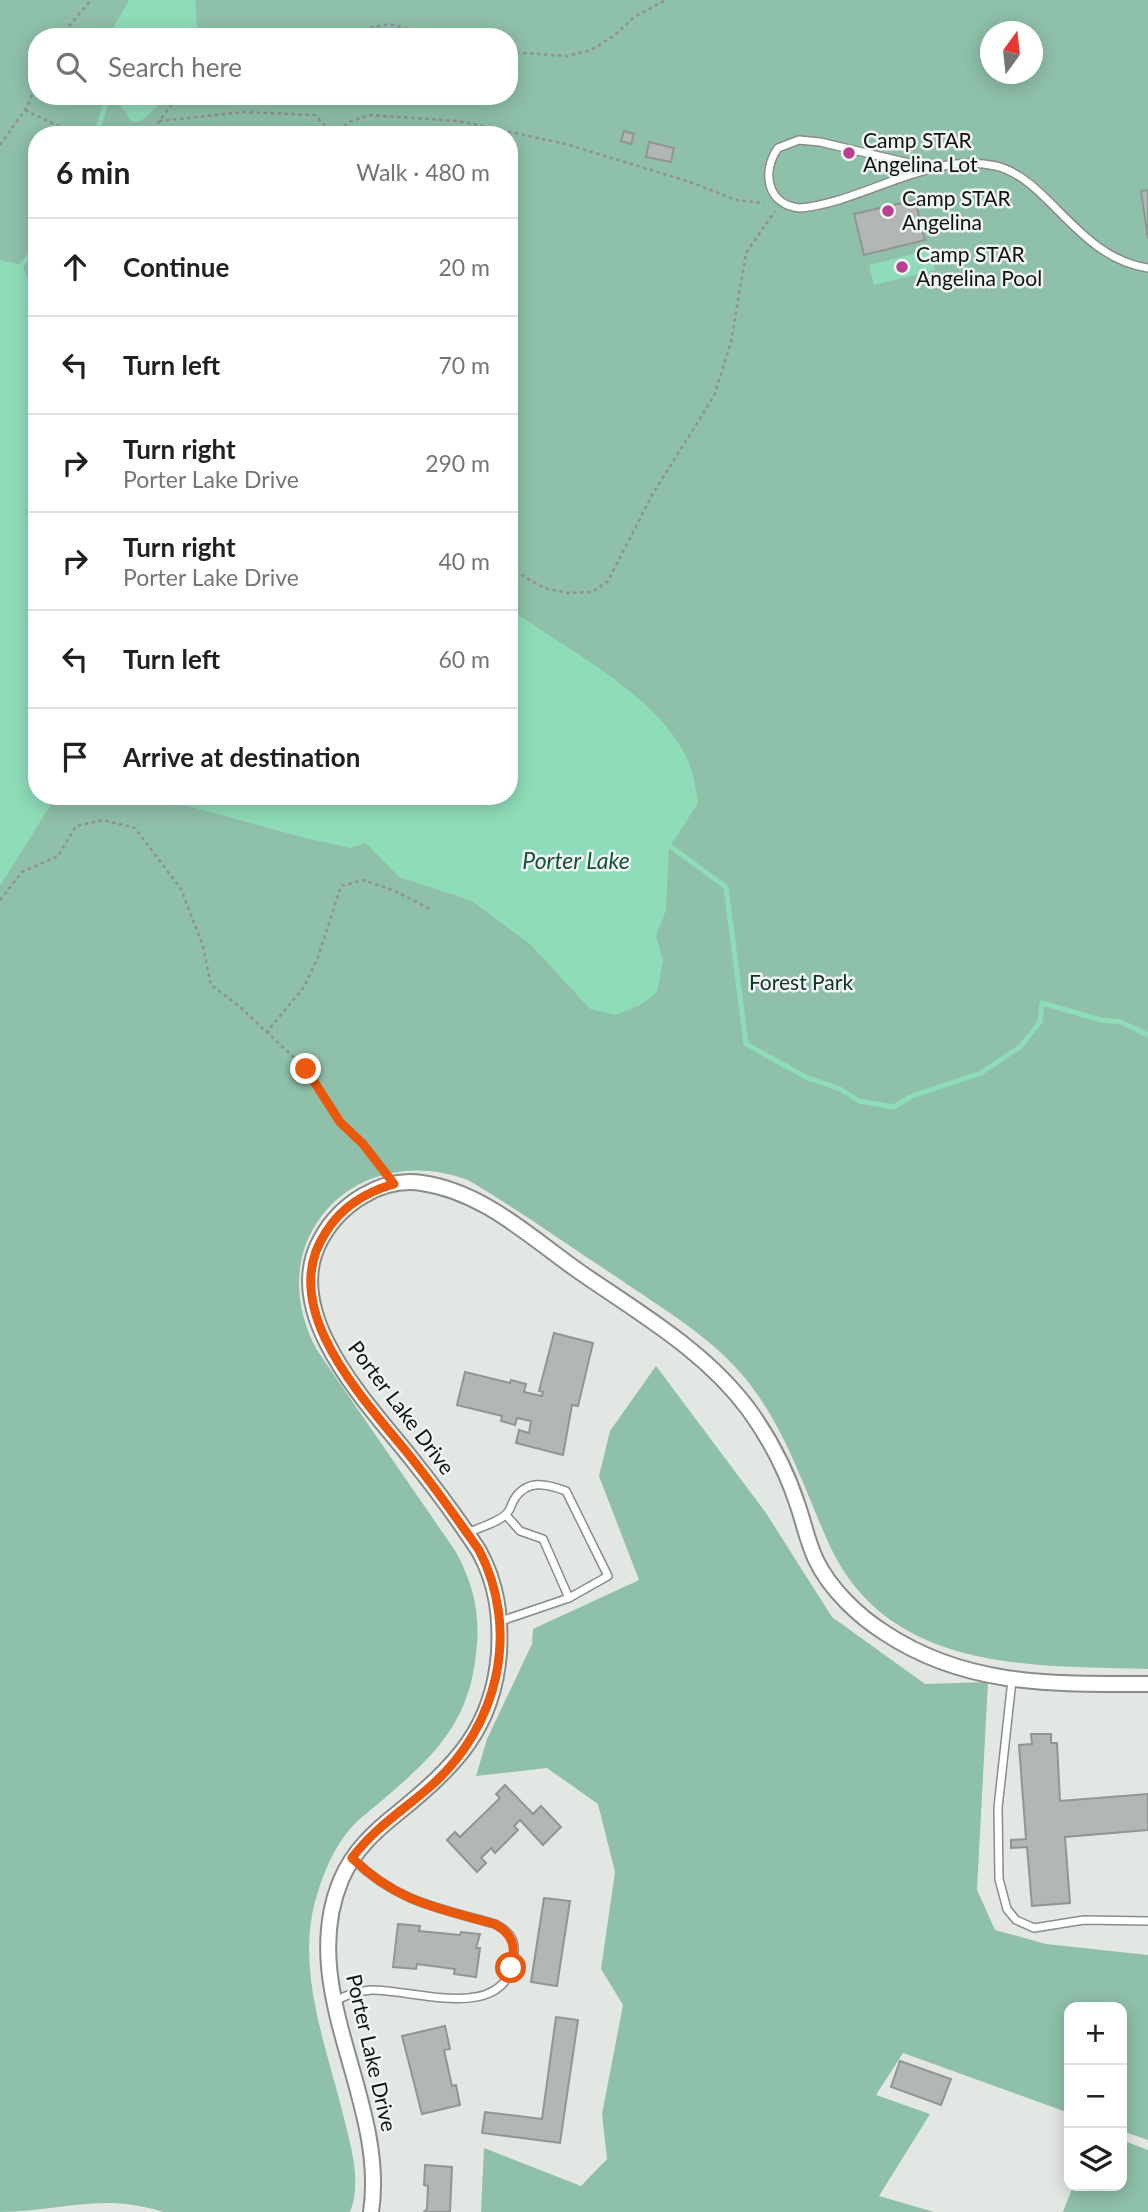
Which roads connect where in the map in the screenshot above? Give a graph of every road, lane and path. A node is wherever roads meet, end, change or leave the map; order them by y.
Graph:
1 (91, 0) edge
2 (666, 0) edge
3 (68, 28) edge
4 (370, 28) edge
5 (405, 28) edge
6 (518, 53) edge
7 (28, 104) edge
8 (171, 105) edge
9 (25, 110) junction
10 (159, 121) junction
11 (58, 126) edge
12 (155, 126) edge
13 (325, 126) edge
14 (344, 126) edge
15 (481, 126) edge
16 (518, 134) edge
17 (0, 145) edge
18 (934, 169) junction
19 (781, 203) junction
20 (1148, 268) edge
21 (518, 573) edge
22 (0, 900) edge
23 (432, 910) dead end
24 (266, 1032) junction
25 (394, 1184) junction
26 (506, 1514) junction
27 (467, 1533) junction
28 (569, 1598) junction
29 (501, 1621) junction
30 (1012, 1680) junction
31 (1148, 1684) edge
32 (352, 1858) junction
33 (1148, 1921) edge
34 (334, 2001) junction
35 (371, 2212) edge

1 - 3 path
2 - 6 path
4 - 5 path
7 - 9 path
8 - 10 path
9 - 11 path
9 - 17 path
10 - 12 path
10 - 13 path
14 - 15 path
16 - 19 path
18 - 19 lane
18 - 19 lane
18 - 20 lane
19 - 21 path
22 - 24 path
23 - 24 path
24 - 25 path
25 - 27 street, Porter Lake Drive
25 - 30 street, Porter Lake Drive
26 - 27 lane
26 - 28 lane
26 - 28 lane
27 - 29 street, Porter Lake Drive
28 - 29 lane
29 - 32 street, Porter Lake Drive
30 - 31 street, Porter Lake Drive
30 - 33 lane
32 - 34 street, Porter Lake Drive
32 - 34 lane
34 - 35 street, Porter Lake Drive

